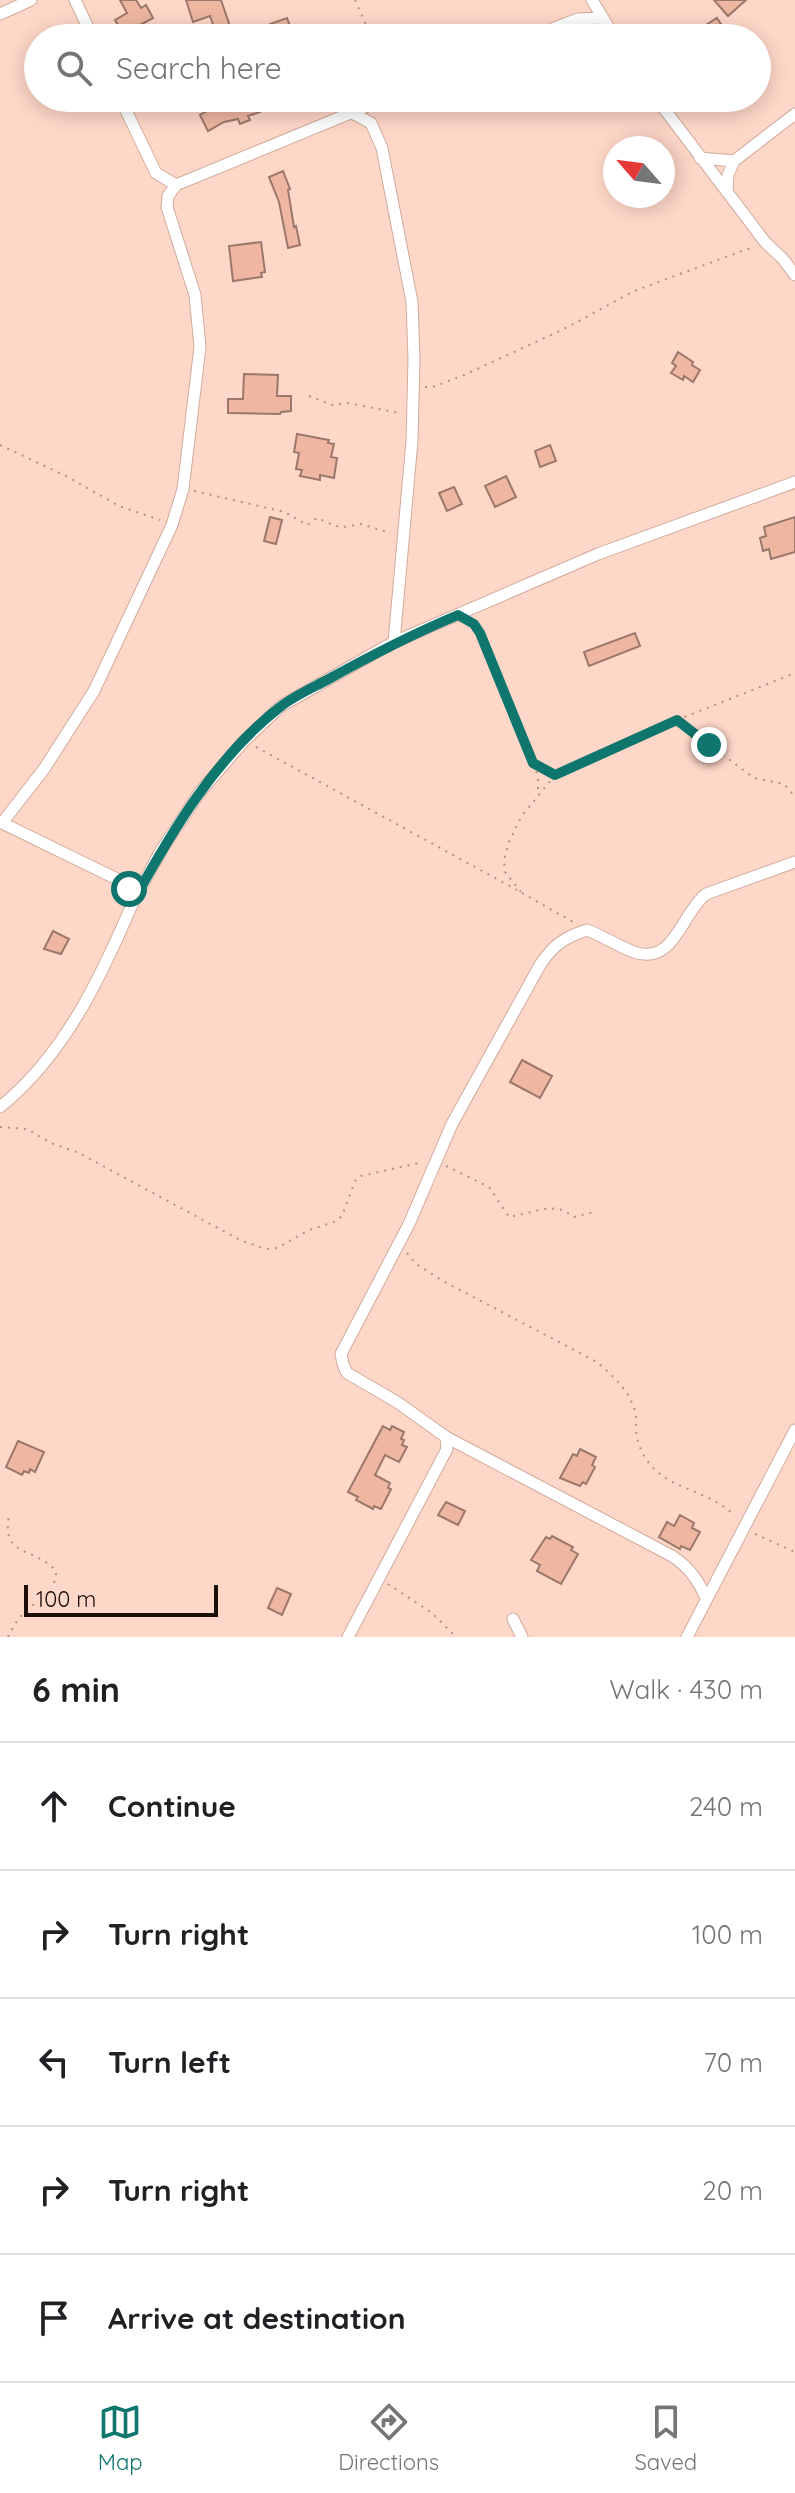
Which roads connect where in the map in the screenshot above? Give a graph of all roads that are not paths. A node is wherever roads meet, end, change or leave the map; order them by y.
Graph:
1 (31, 0) edge
2 (75, 0) edge
3 (592, 0) edge
4 (0, 14) edge
5 (603, 18) junction
6 (86, 24) edge
7 (565, 24) edge
8 (607, 24) edge
9 (127, 112) edge
10 (358, 112) edge
11 (377, 112) edge
12 (666, 112) edge
13 (354, 114) junction
14 (795, 114) edge
15 (371, 123) junction
16 (700, 158) junction
17 (734, 161) junction
18 (176, 185) junction
19 (727, 192) junction
20 (795, 275) edge
21 (795, 482) edge
22 (394, 642) junction
23 (1, 822) edge
24 (795, 862) edge
25 (134, 900) junction
26 (0, 1107) edge
27 (795, 1430) edge
28 (446, 1437) junction
29 (706, 1598) junction
30 (513, 1619) dead end
31 (348, 1637) edge
32 (522, 1637) edge
33 (687, 1637) edge

1 - 4 street
2 - 6 street
3 - 5 street
5 - 7 street
5 - 8 street
9 - 18 street
10 - 13 street
11 - 15 street
12 - 16 street
13 - 15 street
13 - 18 street
14 - 17 street
15 - 22 street
16 - 17 street
16 - 19 street
17 - 19 street
18 - 23 street
19 - 20 street
21 - 22 street
22 - 25 street
23 - 25 street
24 - 28 street
25 - 26 street
27 - 29 street
28 - 29 street
28 - 31 street
29 - 33 street
30 - 32 street

